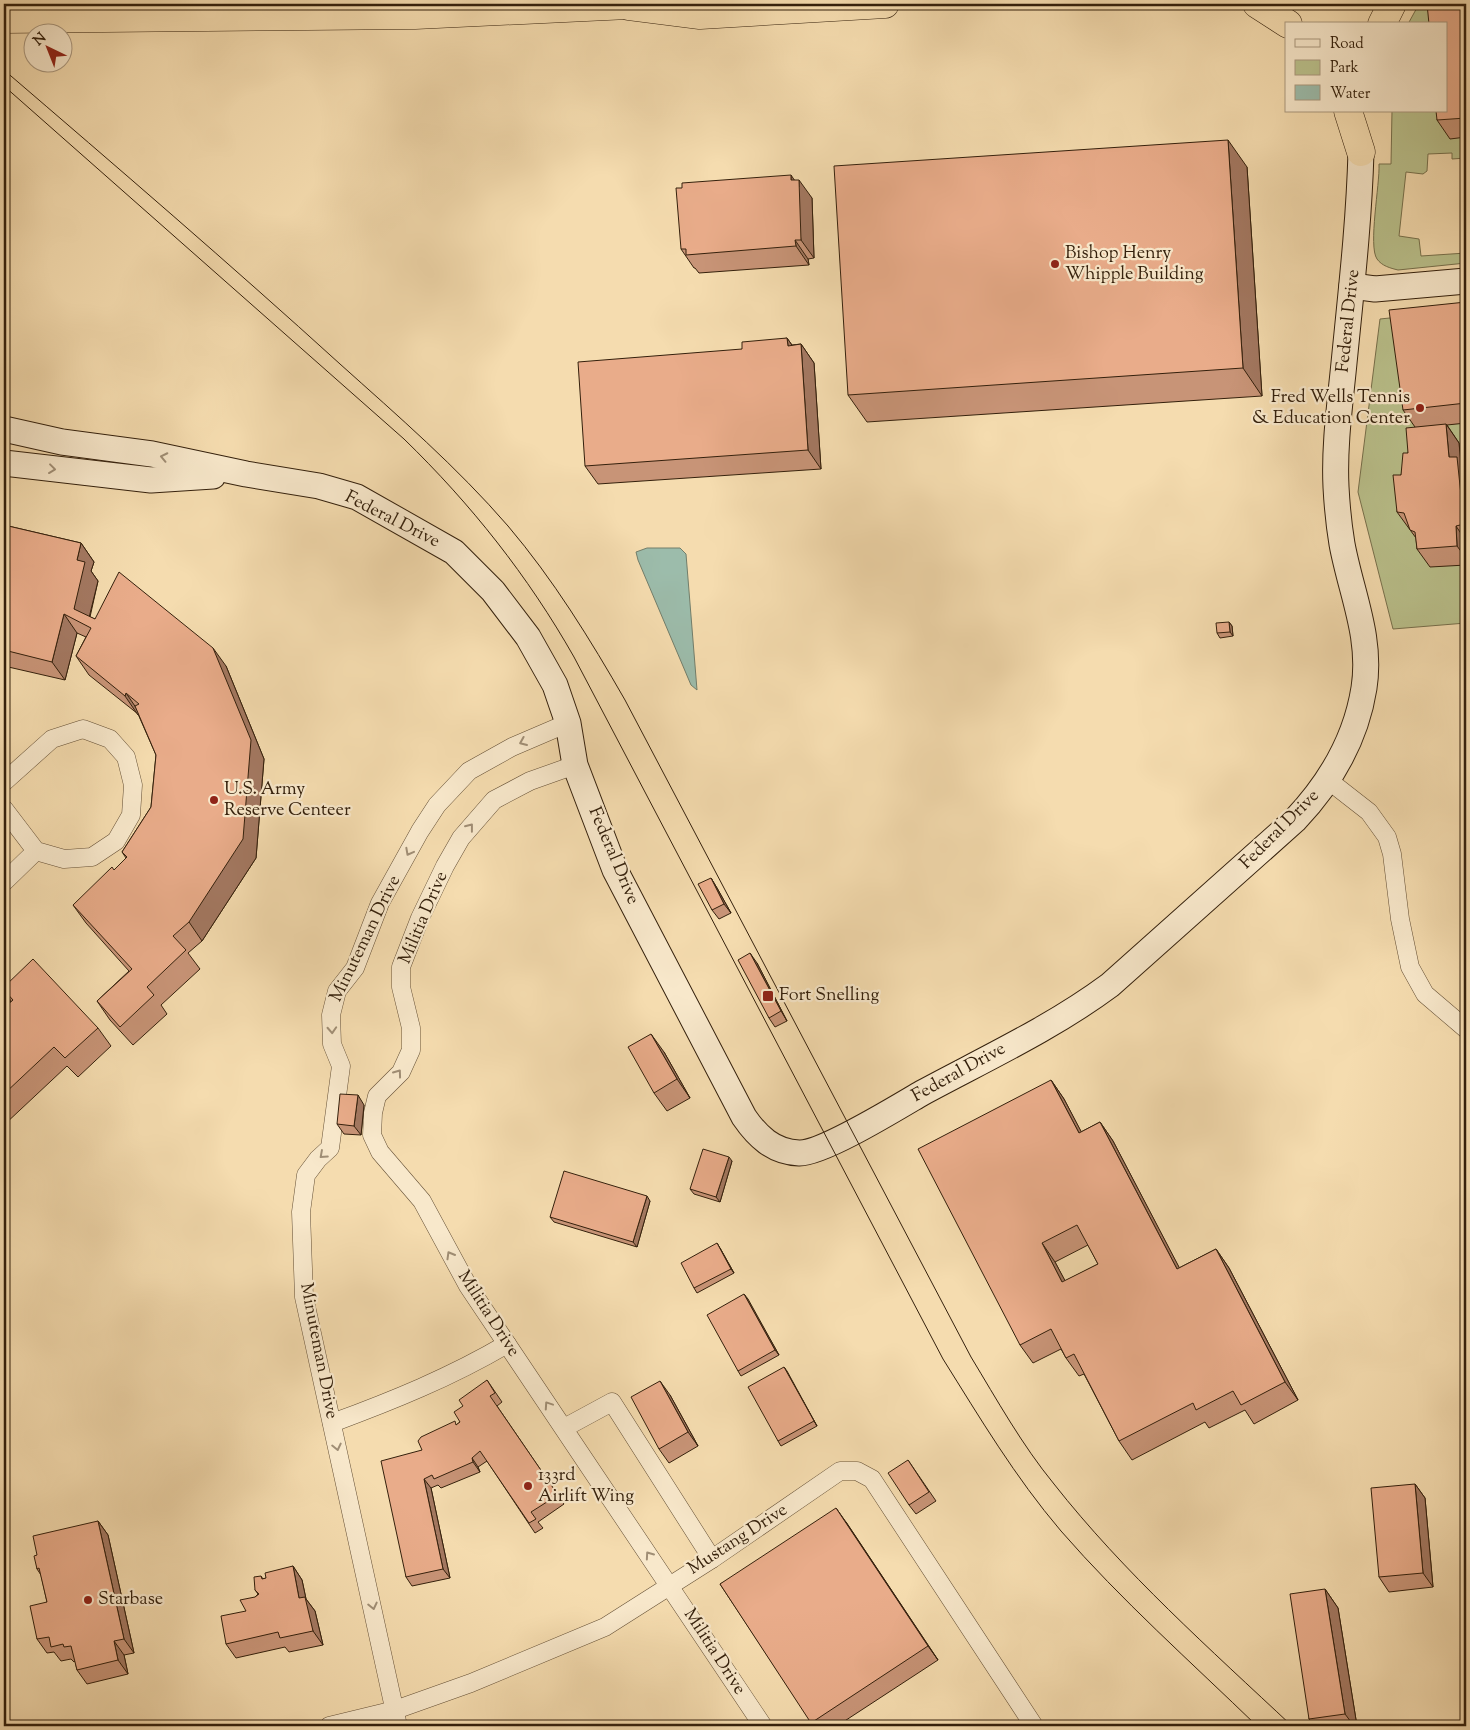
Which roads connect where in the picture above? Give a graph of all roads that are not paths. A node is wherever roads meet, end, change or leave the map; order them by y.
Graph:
1 (886, 4) edge
2 (1257, 4) edge
3 (1392, 4) edge
4 (639, 5) edge
5 (4, 19) edge
6 (1285, 22) edge
7 (1383, 22) edge
8 (1348, 112) edge
9 (1366, 112) edge
10 (1361, 152) junction
11 (1466, 281) edge
12 (1352, 286) junction
13 (4, 429) edge
14 (4, 463) edge
15 (246, 474) junction
16 (568, 723) junction
17 (575, 765) junction
18 (1328, 780) junction
19 (4, 782) edge
20 (4, 808) edge
21 (36, 851) junction
22 (4, 882) edge
23 (1466, 1029) edge
24 (507, 1344) junction
25 (332, 1423) junction
26 (564, 1428) junction
27 (712, 1559) junction
28 (670, 1584) junction
29 (396, 1718) edge
30 (329, 1726) edge
31 (763, 1726) edge
32 (1034, 1726) edge

1 - 4 highway
2 - 6 highway
3 - 7 highway
4 - 5 highway
8 - 10 highway
9 - 10 highway
10 - 12 street, Federal Drive
11 - 12 street
12 - 18 street, Federal Drive
15 -> 13 street, Federal Drive
14 -> 15 street, Federal Drive
15 - 16 street, Federal Drive
16 - 17 street, Federal Drive
16 -> 25 street, Minuteman Drive
17 - 18 street, Federal Drive
24 -> 17 street, Militia Drive
18 - 23 street
19 - 21 street
20 - 21 street
21 - 22 street
24 - 25 street
26 -> 24 street, Militia Drive
25 -> 29 street, Minuteman Drive
26 - 27 street
28 -> 26 street, Militia Drive
27 - 28 street, Mustang Drive
27 - 32 street, Mustang Drive
28 - 29 street, Mustang Drive
28 - 31 street, Militia Drive
29 - 30 street, Mustang Drive

